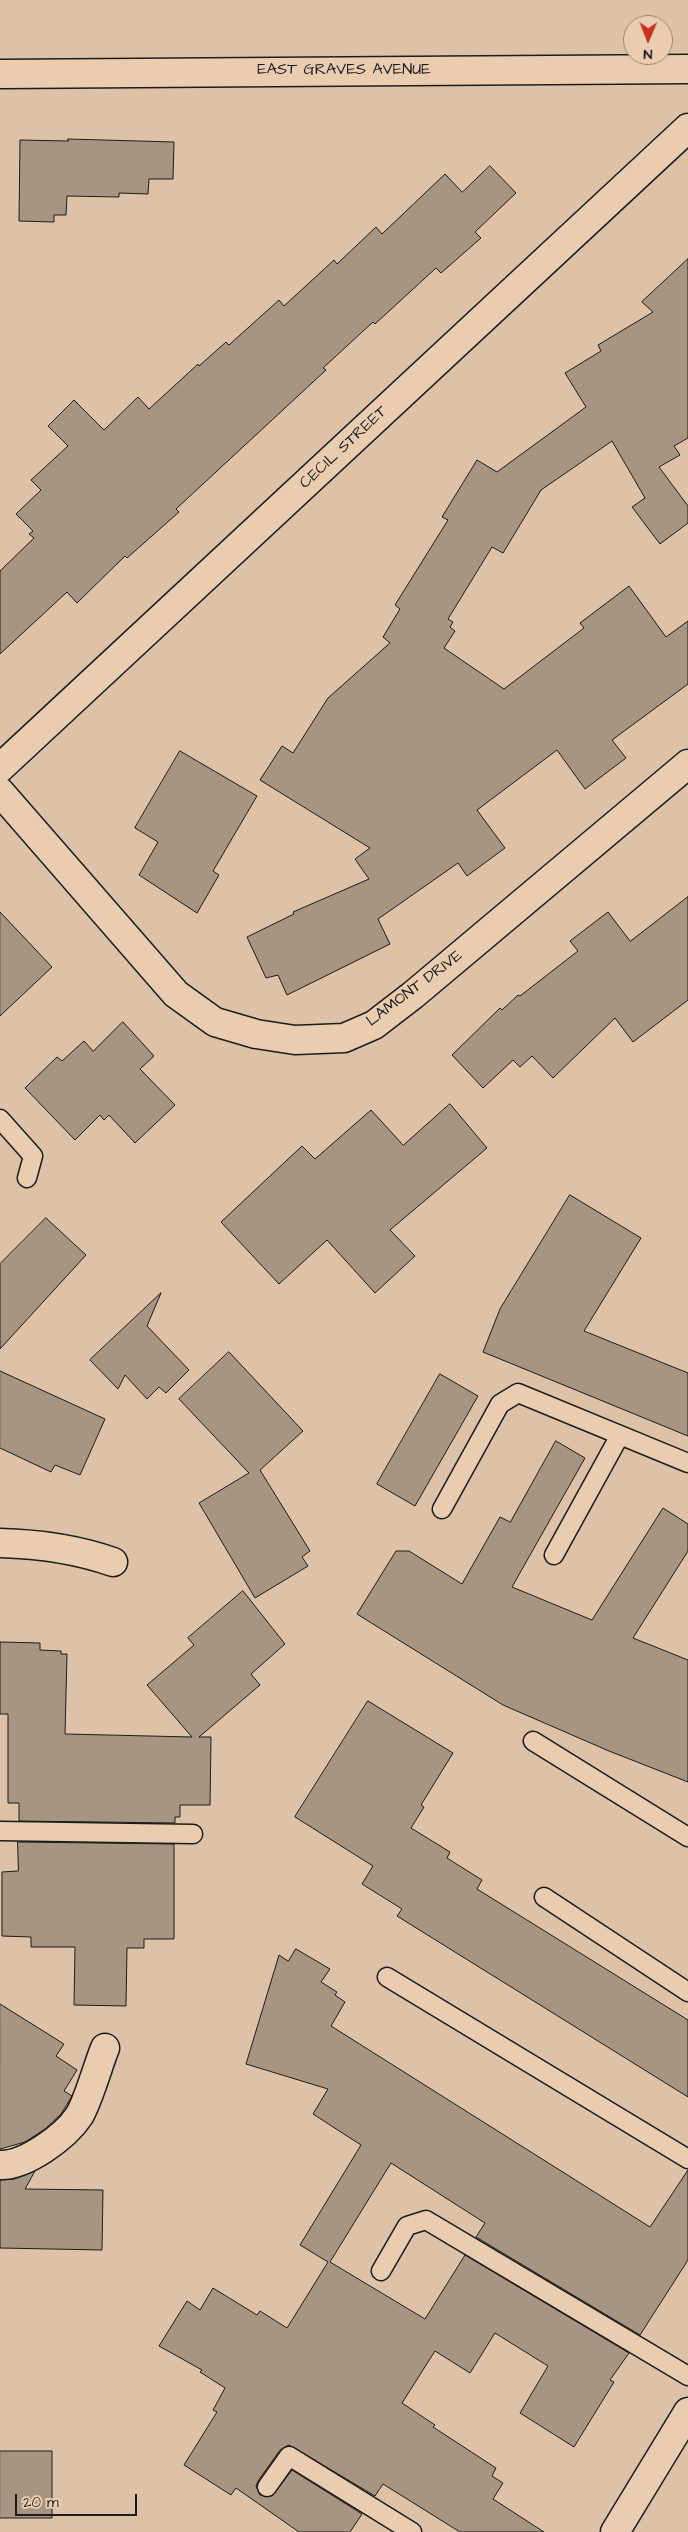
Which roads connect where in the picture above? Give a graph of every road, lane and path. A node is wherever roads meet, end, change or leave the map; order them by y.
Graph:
1 (688, 69) edge
2 (0, 74) edge
3 (688, 128) edge
4 (688, 764) edge
5 (0, 768) edge
6 (0, 792) edge
7 (0, 1119) edge
8 (27, 1178) dead end
9 (620, 1435) junction
10 (688, 1463) edge
11 (442, 1509) dead end
12 (0, 1543) edge
13 (554, 1555) dead end
14 (113, 1562) dead end
15 (533, 1740) dead end
16 (0, 1831) edge
17 (193, 1834) dead end
18 (688, 1837) edge
19 (544, 1897) dead end
20 (387, 1977) dead end
21 (688, 1992) edge
22 (105, 2048) dead end
23 (688, 2159) edge
24 (0, 2165) edge
25 (381, 2271) dead end
26 (688, 2376) edge
27 (688, 2412) edge
28 (267, 2487) dead end
29 (412, 2532) edge
30 (616, 2532) edge

1 - 2 street, EAST GRAVES AVENUE
3 - 5 street, CECIL STREET
4 - 6 street, LAMONT DRIVE
7 - 8 lane
9 - 10 lane
9 - 11 lane
9 - 13 lane
12 - 14 street
15 - 18 lane
16 - 17 lane
19 - 21 lane
20 - 23 lane
22 - 24 street
25 - 26 lane
27 - 30 street
28 - 29 lane

